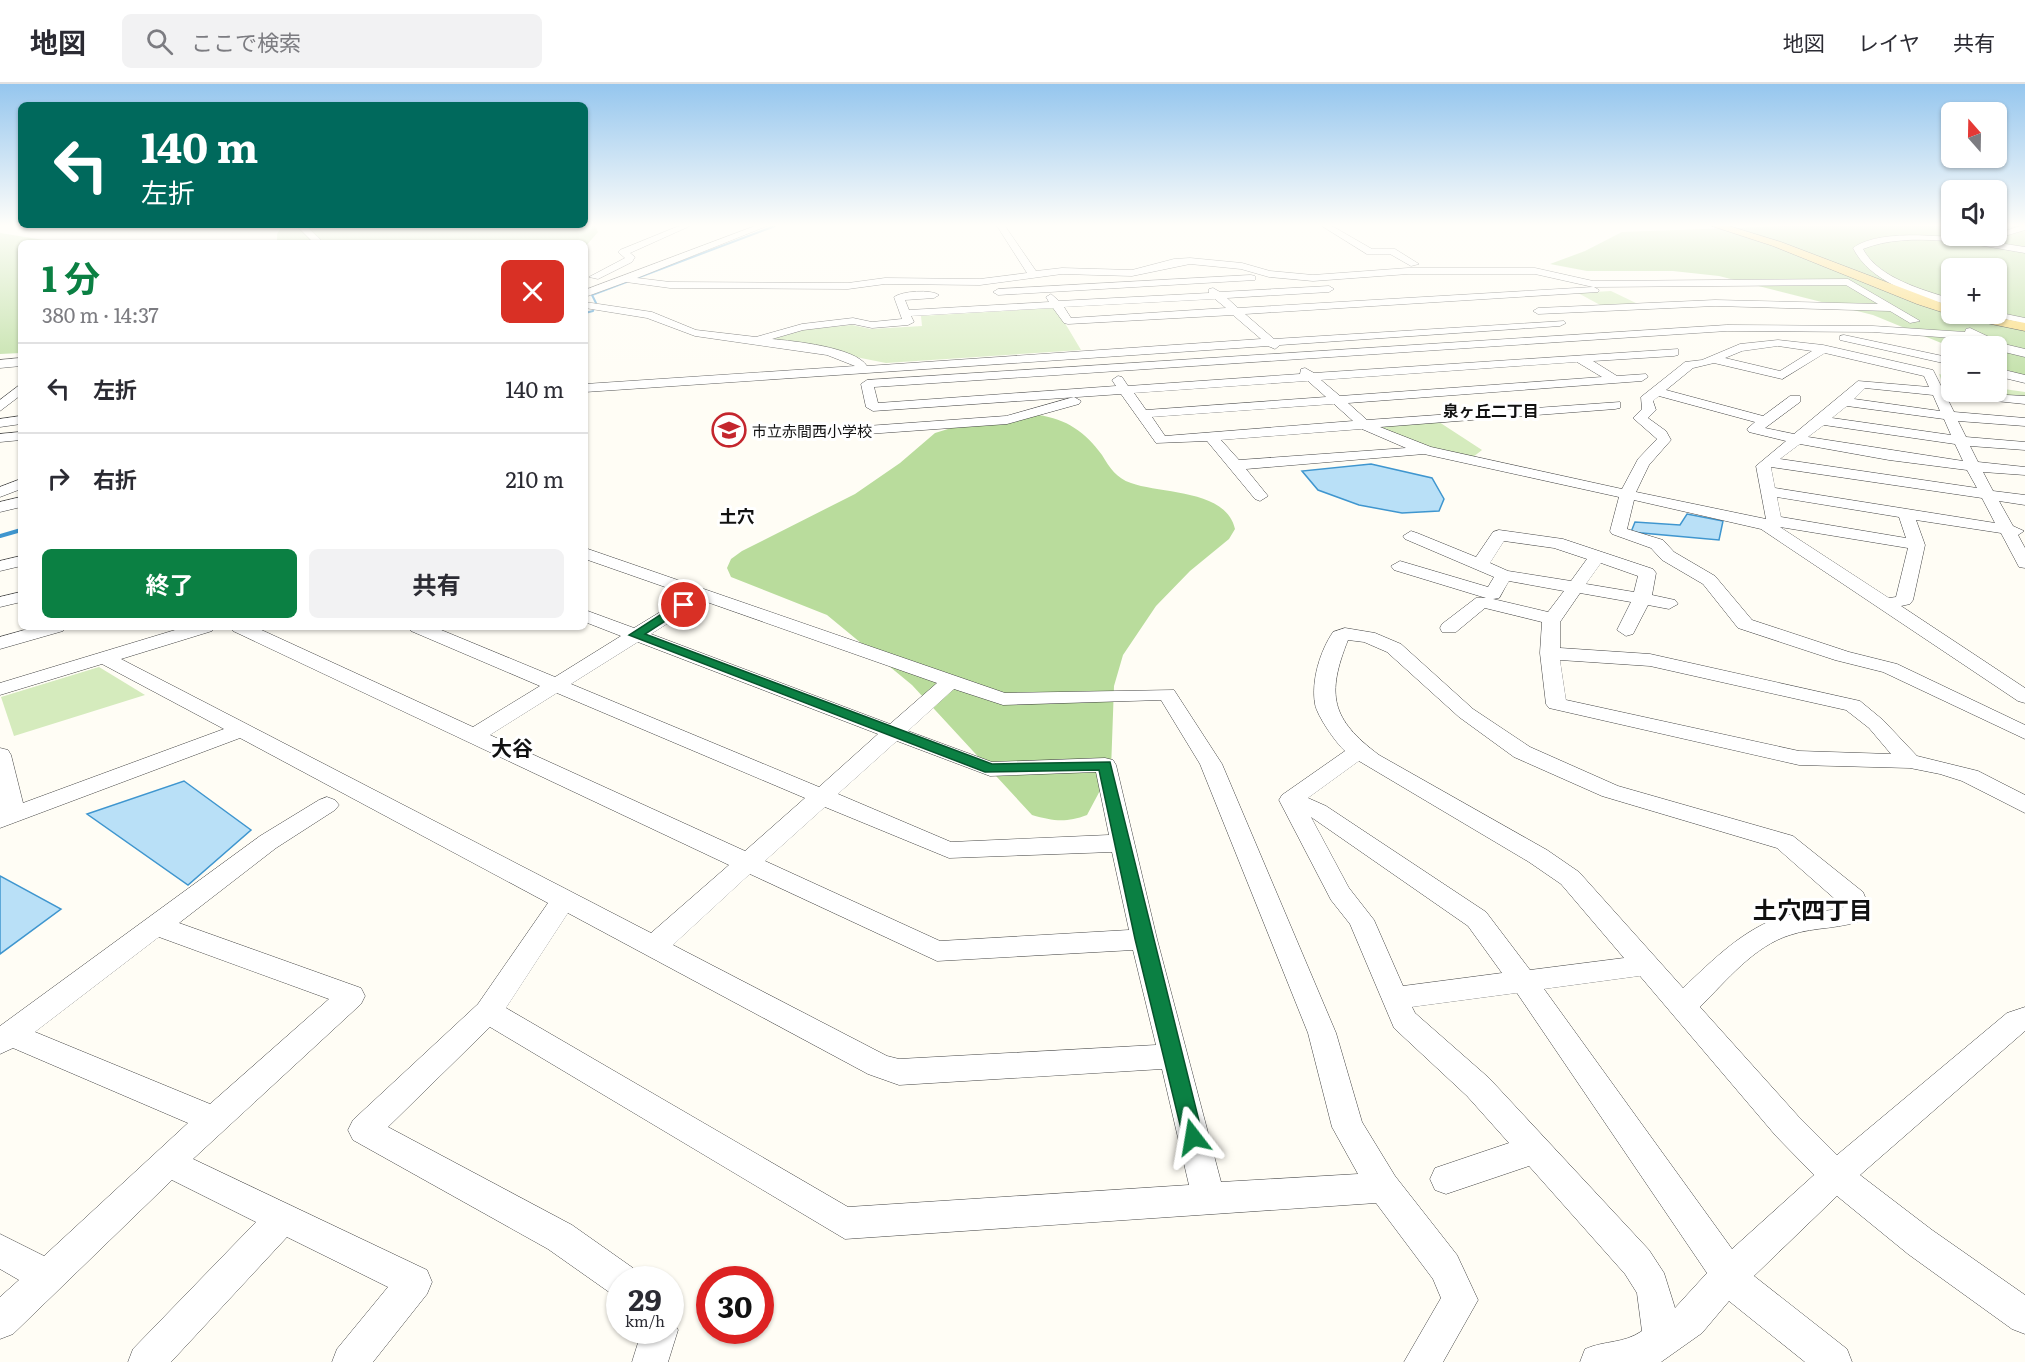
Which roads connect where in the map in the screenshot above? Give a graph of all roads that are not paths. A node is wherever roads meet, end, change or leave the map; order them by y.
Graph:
1 (608, 286) edge
2 (775, 286) edge
3 (838, 286) edge
4 (1104, 286) edge
5 (1208, 286) edge
6 (1863, 286) edge
7 (1871, 286) edge
8 (1890, 286) edge
9 (1904, 286) edge
10 (1868, 287) junction
11 (1727, 288) junction
12 (1046, 289) junction
13 (1335, 289) dead end
14 (1390, 291) dead end
15 (1567, 292) junction
16 (588, 293) edge
17 (1219, 296) junction
18 (1941, 300) edge
19 (1941, 301) edge
20 (1406, 302) junction
21 (1751, 303) junction
22 (1057, 305) junction
23 (588, 306) edge
24 (1597, 308) junction
25 (1896, 308) junction
26 (1941, 308) edge
27 (1570, 309) junction
28 (1237, 312) junction
29 (1423, 312) dead end
30 (1524, 312) dead end
31 (905, 313) junction
32 (1941, 318) edge
33 (2007, 318) edge
34 (1614, 320) dead end
35 (1914, 321) junction
36 (2025, 321) edge
37 (1570, 323) dead end
38 (2007, 323) edge
39 (1971, 324) edge
40 (1278, 327) dead end
41 (1794, 327) junction
42 (2025, 327) edge
43 (1256, 329) junction
44 (1234, 330) dead end
45 (1616, 334) junction
46 (1962, 336) edge
47 (1980, 336) edge
48 (755, 339) junction
49 (1271, 342) junction
50 (1473, 344) junction
51 (1823, 349) junction
52 (2007, 349) edge
53 (1674, 352) dead end
54 (1911, 352) junction
55 (2025, 353) edge
56 (1941, 355) edge
57 (1054, 356) junction
58 (1286, 356) junction
59 (1579, 358) junction
60 (1712, 359) junction
61 (1941, 359) edge
62 (2007, 360) edge
63 (2025, 361) edge
64 (18, 362) edge
65 (1501, 363) junction
66 (0, 364) edge
67 (863, 368) junction
68 (1109, 368) junction
69 (1064, 370) junction
70 (2007, 375) edge
71 (1310, 377) junction
72 (1642, 377) dead end
73 (2025, 379) edge
74 (1615, 380) junction
75 (1535, 385) junction
76 (588, 388) edge
77 (1125, 390) junction
78 (1656, 391) junction
79 (1077, 393) junction
80 (1937, 393) junction
81 (1794, 399) dead end
82 (1335, 400) junction
83 (2025, 400) edge
84 (1844, 402) junction
85 (1615, 405) dead end
86 (1572, 409) junction
87 (1142, 414) junction
88 (1948, 416) junction
89 (18, 420) edge
90 (1764, 420) junction
91 (1820, 420) junction
92 (2025, 422) edge
93 (0, 423) edge
94 (1365, 425) junction
95 (825, 434) dead end
96 (18, 436) edge
97 (1211, 437) junction
98 (0, 438) edge
99 (1796, 440) junction
100 (1961, 441) junction
101 (2025, 446) edge
102 (1427, 450) junction
103 (1768, 462) junction
104 (1235, 465) junction
105 (1973, 467) junction
106 (2025, 471) edge
107 (18, 485) edge
108 (1768, 491) junction
109 (0, 492) edge
110 (1628, 495) junction
111 (1260, 496) dead end
112 (1989, 496) junction
113 (2025, 500) edge
114 (18, 503) edge
115 (0, 507) edge
116 (1906, 514) junction
117 (1770, 523) junction
118 (2007, 530) junction
119 (2025, 532) edge
120 (1411, 536) dead end
121 (1917, 545) junction
122 (588, 554) edge
123 (1597, 556) junction
124 (18, 562) edge
125 (2025, 563) edge
126 (1480, 565) junction
127 (0, 566) edge
128 (1400, 566) dead end
129 (1504, 575) junction
130 (1576, 588) junction
131 (700, 595) junction
132 (18, 598) edge
133 (1642, 599) junction
134 (0, 602) edge
135 (1669, 604) dead end
136 (1888, 604) junction
137 (588, 617) edge
138 (1553, 619) junction
139 (1449, 628) dead end
140 (46, 630) edge
141 (195, 630) edge
142 (246, 630) edge
143 (425, 630) edge
144 (1626, 630) dead end
145 (635, 635) junction
146 (0, 643) edge
147 (1550, 653) junction
148 (105, 658) junction
149 (950, 682) junction
150 (556, 684) junction
151 (0, 689) edge
152 (2025, 697) edge
153 (244, 729) junction
154 (892, 732) junction
155 (2025, 733) edge
156 (473, 736) junction
157 (1359, 751) junction
158 (0, 755) edge
159 (1910, 762) junction
160 (822, 795) junction
161 (1290, 800) junction
162 (327, 805) dead end
163 (2025, 806) edge
164 (7, 816) edge
165 (1123, 843) junction
166 (747, 863) junction
167 (564, 899) junction
168 (158, 926) junction
169 (1144, 939) junction
170 (654, 946) junction
171 (1647, 965) junction
172 (1524, 982) junction
173 (1395, 998) junction
174 (1682, 1006) junction
175 (488, 1011) junction
176 (2025, 1018) edge
177 (5, 1038) edge
178 (1173, 1056) junction
179 (215, 1120) junction
180 (1536, 1149) junction
181 (167, 1162) junction
182 (1836, 1176) junction
183 (1446, 1179) dead end
184 (1384, 1186) junction
185 (1209, 1199) junction
186 (283, 1218) junction
187 (0, 1251) edge
188 (606, 1269) edge
189 (1729, 1275) junction
190 (47, 1276) junction
191 (2025, 1316) edge
192 (0, 1321) edge
193 (1663, 1340) junction
194 (656, 1344) edge
195 (146, 1362) edge
196 (350, 1362) edge
197 (650, 1362) edge
198 (1422, 1362) edge
199 (1598, 1362) edge
200 (1834, 1362) edge

1 - 16 street
2 - 3 street
4 - 12 street
5 - 17 street
6 - 10 street
7 - 10 street
8 - 19 street
9 - 18 street
10 - 11 street
10 - 25 street
10 - 26 main road
11 - 15 street
11 - 21 street
12 - 22 street
12 - 31 street
13 - 17 street
14 - 20 street
15 - 20 street
15 - 24 street
17 - 22 street
17 - 28 street
20 - 28 street
20 - 29 street
21 - 24 street
21 - 25 street
22 - 28 street
22 - 31 street
23 - 48 street
24 - 27 street
25 - 35 street
27 - 30 street
27 - 45 street
28 - 43 street
31 - 48 street
32 - 35 street
33 - 36 street
34 - 35 street
37 - 49 street
38 - 42 main road
39 - 47 street
40 - 43 street
41 - 45 street
41 - 46 street
41 - 54 street
43 - 44 street
43 - 49 street
45 - 50 street
48 - 67 street
49 - 57 street
49 - 58 street
50 - 58 street
50 - 65 street
51 - 60 street
51 - 60 street
51 - 80 street
52 - 55 street
53 - 59 street
54 - 56 street
54 - 61 street
57 - 67 street
57 - 69 street
58 - 68 street
58 - 71 street
59 - 65 street
59 - 74 street
60 - 78 street
62 - 63 street
64 - 66 street
65 - 71 street
65 - 75 street
67 - 76 street
68 - 69 street
68 - 77 street
69 - 79 street
70 - 73 street
71 - 77 street
71 - 82 street
72 - 74 street
74 - 75 street
75 - 82 street
75 - 86 street
77 - 79 street
77 - 87 street
78 - 90 street
78 - 110 street
79 - 95 street
80 - 83 street
80 - 84 street
80 - 88 street
81 - 90 street
82 - 87 street
82 - 94 street
84 - 88 street
84 - 91 street
85 - 86 street
86 - 94 street
87 - 97 street
88 - 92 street
88 - 100 street
89 - 93 street
90 - 99 street
91 - 99 street
91 - 100 street
94 - 97 street
94 - 102 street
96 - 98 street
97 - 104 street
99 - 103 street
99 - 105 street
100 - 101 street
100 - 105 street
102 - 104 street
102 - 110 street
103 - 108 street
103 - 112 street
104 - 111 street
105 - 106 street
105 - 112 street
107 - 109 street
108 - 116 street
108 - 117 street
110 - 117 street
110 - 155 street
112 - 113 street
112 - 118 street
114 - 115 street
116 - 118 street
116 - 121 street
117 - 121 street
117 - 136 street
118 - 119 street
118 - 125 street
120 - 126 street
121 - 136 street
122 - 131 street
123 - 126 street
123 - 130 street
123 - 133 street
124 - 127 street
126 - 129 street
128 - 129 street
129 - 130 street
130 - 133 street
130 - 138 street
131 - 145 street
131 - 149 street
132 - 134 street
133 - 135 street
133 - 144 street
136 - 152 street
137 - 145 street
138 - 139 street
138 - 147 street
140 - 146 street
141 - 148 street
142 - 156 street
143 - 150 street
145 - 150 street
145 - 154 street
147 - 159 street
147 - 159 street
148 - 151 street
148 - 153 street
149 - 154 street
149 - 184 street
150 - 156 street
150 - 160 street
153 - 164 street
153 - 167 street
154 - 160 street
154 - 165 street
156 - 166 street
157 - 161 street
157 - 171 street
157 - 174 street
158 - 164 street
159 - 163 street
160 - 165 street
160 - 166 street
161 - 172 street
161 - 173 street
162 - 168 street
165 - 169 street
166 - 169 street
166 - 170 street
167 - 170 street
167 - 175 street
168 - 177 street
168 - 179 street
169 - 178 street
170 - 178 street
171 - 172 street
171 - 174 street
172 - 173 street
172 - 189 street
173 - 180 street
174 - 182 street
175 - 185 street
175 - 188 street
176 - 182 street
177 - 179 street
178 - 185 street
179 - 181 street
180 - 183 street
180 - 193 street
181 - 186 street
181 - 190 street
182 - 189 street
182 - 191 street
184 - 185 street
184 - 198 street
186 - 195 street
186 - 196 street
187 - 190 street
189 - 193 street
189 - 200 street
190 - 192 street
193 - 199 street
194 - 197 street

